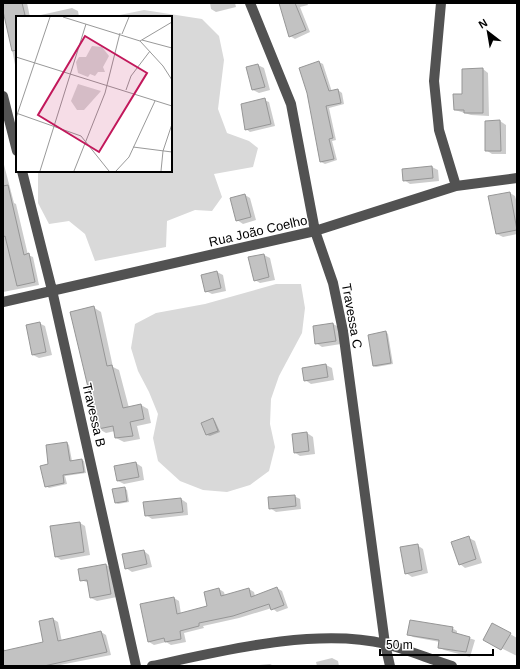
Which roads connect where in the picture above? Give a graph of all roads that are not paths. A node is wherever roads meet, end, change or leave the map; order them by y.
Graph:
1 (250, 3) edge
2 (441, 3) edge
3 (3, 96) edge
4 (16, 147) edge
5 (22, 172) edge
6 (517, 178) edge
7 (456, 186) junction
8 (315, 231) junction
9 (52, 290) junction
10 (3, 302) edge
11 (385, 644) junction
12 (136, 666) edge
13 (152, 666) edge
14 (390, 666) edge
15 (452, 666) edge

1 - 8 street, Travessa C
2 - 7 street
3 - 4 street
5 - 9 street, Travessa B
6 - 7 street, Rua João Coelho
7 - 8 street, Rua João Coelho
8 - 9 street, Rua João Coelho
8 - 11 street, Travessa C
9 - 10 street, Rua João Coelho
9 - 12 street, Travessa B
11 - 13 street
11 - 14 street, Travessa C
11 - 15 street

